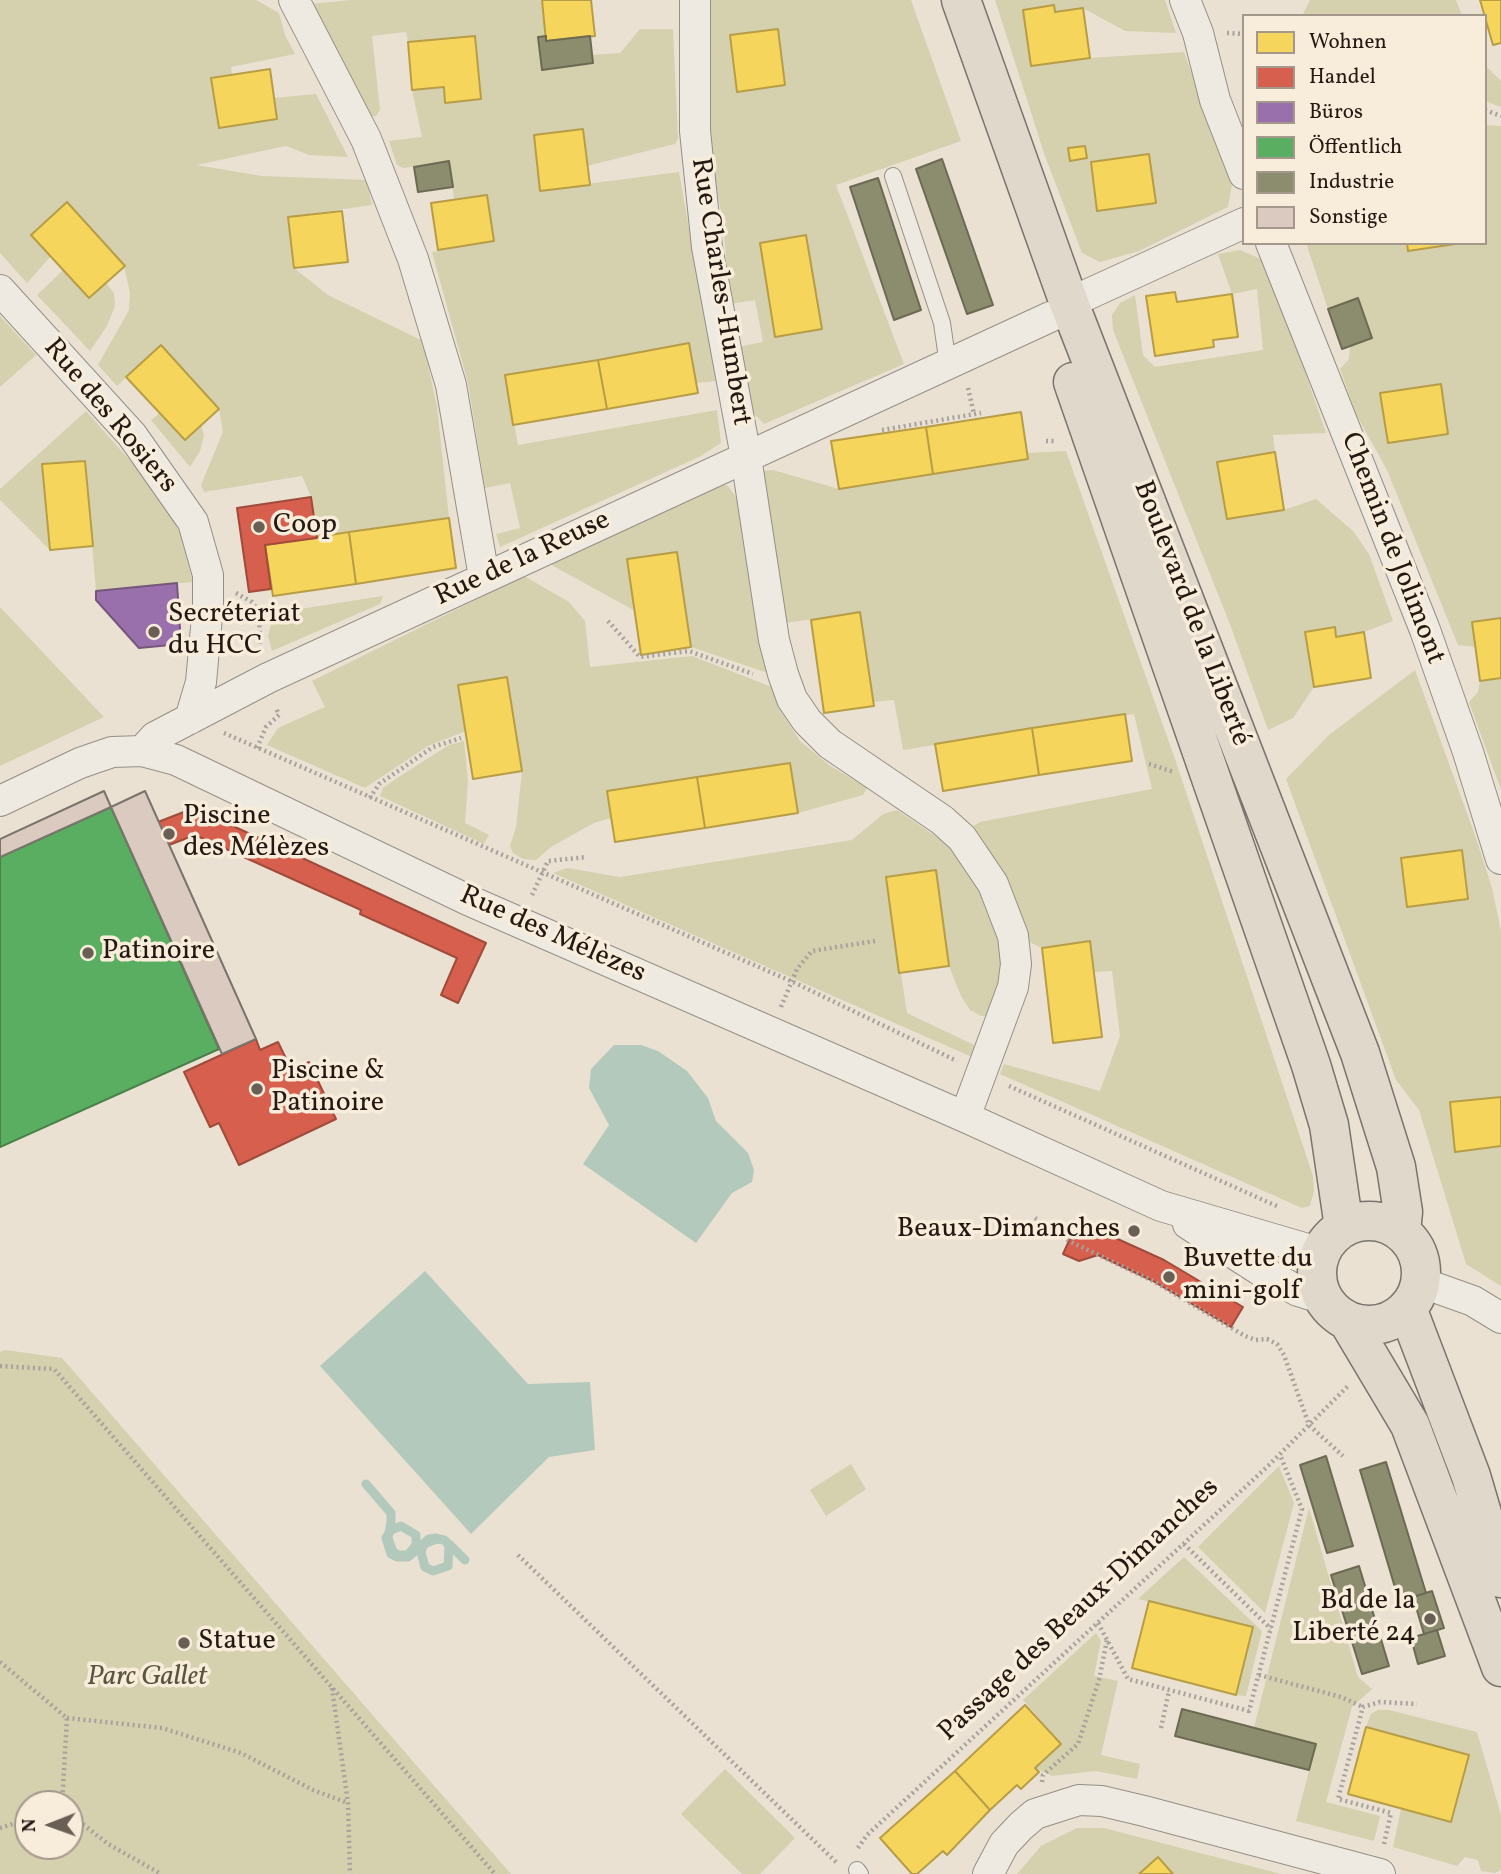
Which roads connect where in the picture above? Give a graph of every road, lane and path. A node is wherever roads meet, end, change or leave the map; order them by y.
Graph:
1 (294, 0) edge
2 (695, 0) edge
3 (938, 0) edge
4 (961, 0) edge
5 (1185, 0) edge
6 (1242, 169) edge
7 (893, 176) dead end
8 (1242, 224) edge
9 (1272, 245) edge
10 (0, 290) edge
11 (1059, 310) junction
12 (948, 365) junction
13 (981, 413) dead end
14 (834, 416) junction
15 (746, 457) junction
16 (484, 577) junction
17 (608, 621) dead end
18 (787, 684) junction
19 (190, 719) junction
20 (461, 738) dead end
21 (142, 751) junction
22 (1149, 764) dead end
23 (1181, 774) dead end
24 (370, 798) junction
25 (0, 801) edge
26 (587, 857) dead end
27 (1501, 859) edge
28 (541, 873) junction
29 (531, 898) dead end
30 (875, 941) dead end
31 (793, 982) junction
32 (780, 1010) dead end
33 (981, 1073) junction
34 (965, 1117) junction
35 (1161, 1206) junction
36 (1286, 1210) dead end
37 (1035, 1218) dead end
38 (1401, 1231) junction
39 (1333, 1240) junction
40 (1414, 1295) junction
41 (1336, 1310) junction
42 (1501, 1318) edge
43 (0, 1366) edge
44 (1353, 1380) dead end
45 (1309, 1425) junction
46 (1280, 1455) junction
47 (1343, 1456) dead end
48 (1184, 1545) junction
49 (517, 1555) dead end
50 (1501, 1578) edge
51 (1098, 1623) junction
52 (1272, 1629) junction
53 (1107, 1640) junction
54 (0, 1662) edge
55 (1501, 1667) edge
56 (1259, 1675) junction
57 (332, 1688) junction
58 (1169, 1691) junction
59 (1417, 1704) dead end
60 (1363, 1707) junction
61 (66, 1718) junction
62 (1161, 1728) dead end
63 (1042, 1787) dead end
64 (63, 1790) edge
65 (348, 1804) junction
66 (84, 1825) edge
67 (855, 1853) dead end
68 (1382, 1861) edge
69 (853, 1871) edge
70 (161, 1874) edge
71 (350, 1874) edge
72 (495, 1874) edge
73 (988, 1874) edge

1 - 16 street
2 - 15 street, Rue Charles-Humbert
3 - 11 main road, Boulevard de la Liberté
4 - 11 main road, Boulevard de la Liberté
5 - 6 street
7 - 12 lane
8 - 11 street, Rue de la Reuse
9 - 27 street, Chemin de Jolimont
10 - 19 street, Rue des Rosiers
11 - 12 street, Rue de la Reuse
11 - 38 main road, Boulevard de la Liberté
11 - 39 main road, Boulevard de la Liberté
12 - 14 street, Rue de la Reuse
13 - 14 path
14 - 15 street, Rue de la Reuse
15 - 16 street, Rue de la Reuse
15 - 18 street
16 - 19 street, Rue de la Reuse
17 - 18 path
18 - 33 street
19 - 21 street, Rue de la Reuse
19 - 24 path
20 - 24 path
21 - 25 street
21 - 34 street, Rue des Mélèzes
22 - 23 path
24 - 28 path
26 - 28 path
28 - 29 path
28 - 31 path
30 - 31 path
31 - 32 path
31 - 33 path
33 - 34 street
33 - 36 path
34 - 35 street, Rue des Mélèzes
35 - 39 street, Rue des Mélèzes
35 - 41 street, Rue des Mélèzes
37 - 45 path
38 - 39 main road
38 - 40 main road
39 - 41 main road
40 - 41 main road
40 - 42 street
40 - 50 main road
41 - 55 main road
43 - 57 path
44 - 45 path, Passage des Beaux-Dimanches
45 - 46 path, Passage des Beaux-Dimanches
45 - 47 path
46 - 48 path, Passage des Beaux-Dimanches
46 - 52 path
48 - 51 path, Passage des Beaux-Dimanches
48 - 52 path
49 - 69 path
51 - 53 path
51 - 67 path, Passage des Beaux-Dimanches
52 - 56 path
53 - 58 path
53 - 63 path
54 - 61 path
56 - 58 path
56 - 60 path
57 - 65 path
57 - 72 path
58 - 62 path
59 - 60 path
60 - 68 path
61 - 64 path
61 - 65 path
65 - 71 path
66 - 70 path
68 - 73 street

